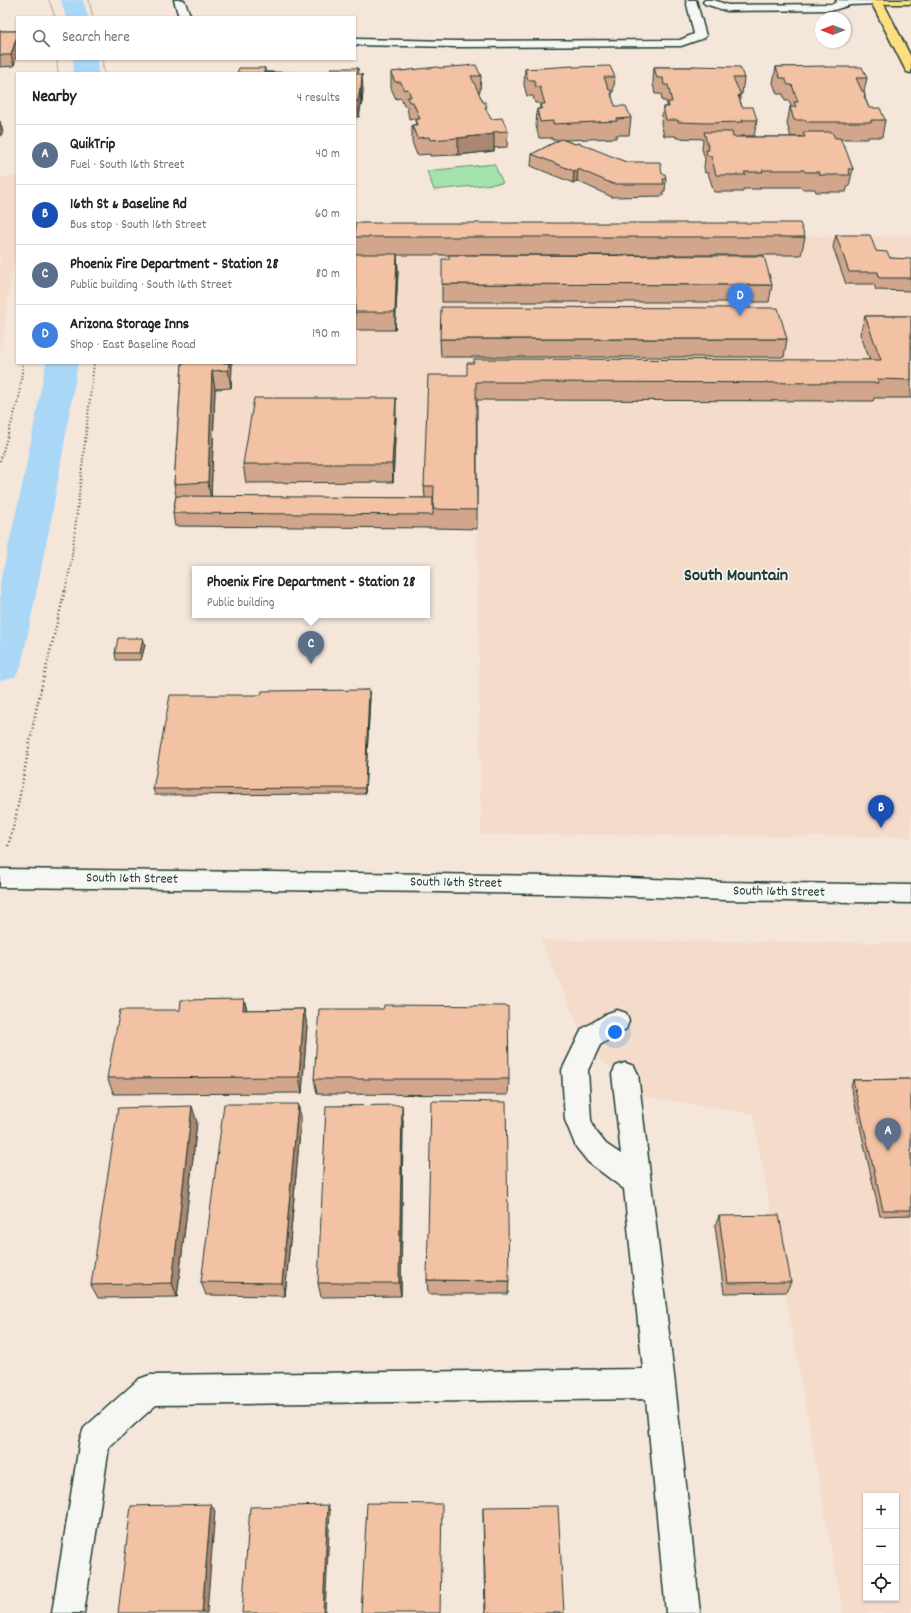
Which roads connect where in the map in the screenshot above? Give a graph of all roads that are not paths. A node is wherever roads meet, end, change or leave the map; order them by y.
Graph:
1 (179, 0) edge
2 (691, 1) edge
3 (713, 1) edge
4 (845, 1) edge
5 (876, 1) edge
6 (911, 1) edge
7 (780, 4) edge
8 (185, 16) edge
9 (356, 42) edge
10 (911, 69) edge
11 (0, 878) edge
12 (911, 894) edge
13 (617, 1021) dead end
14 (625, 1074) dead end
15 (638, 1182) junction
16 (660, 1384) junction
17 (68, 1613) edge
18 (683, 1613) edge

1 - 8 street
2 - 3 street
2 - 9 street
3 - 7 street
4 - 5 street
4 - 7 street
5 - 6 main road
5 - 10 main road
11 - 12 street, South 16th Street
13 - 15 street
14 - 15 street
15 - 16 street
16 - 17 street
16 - 18 street

